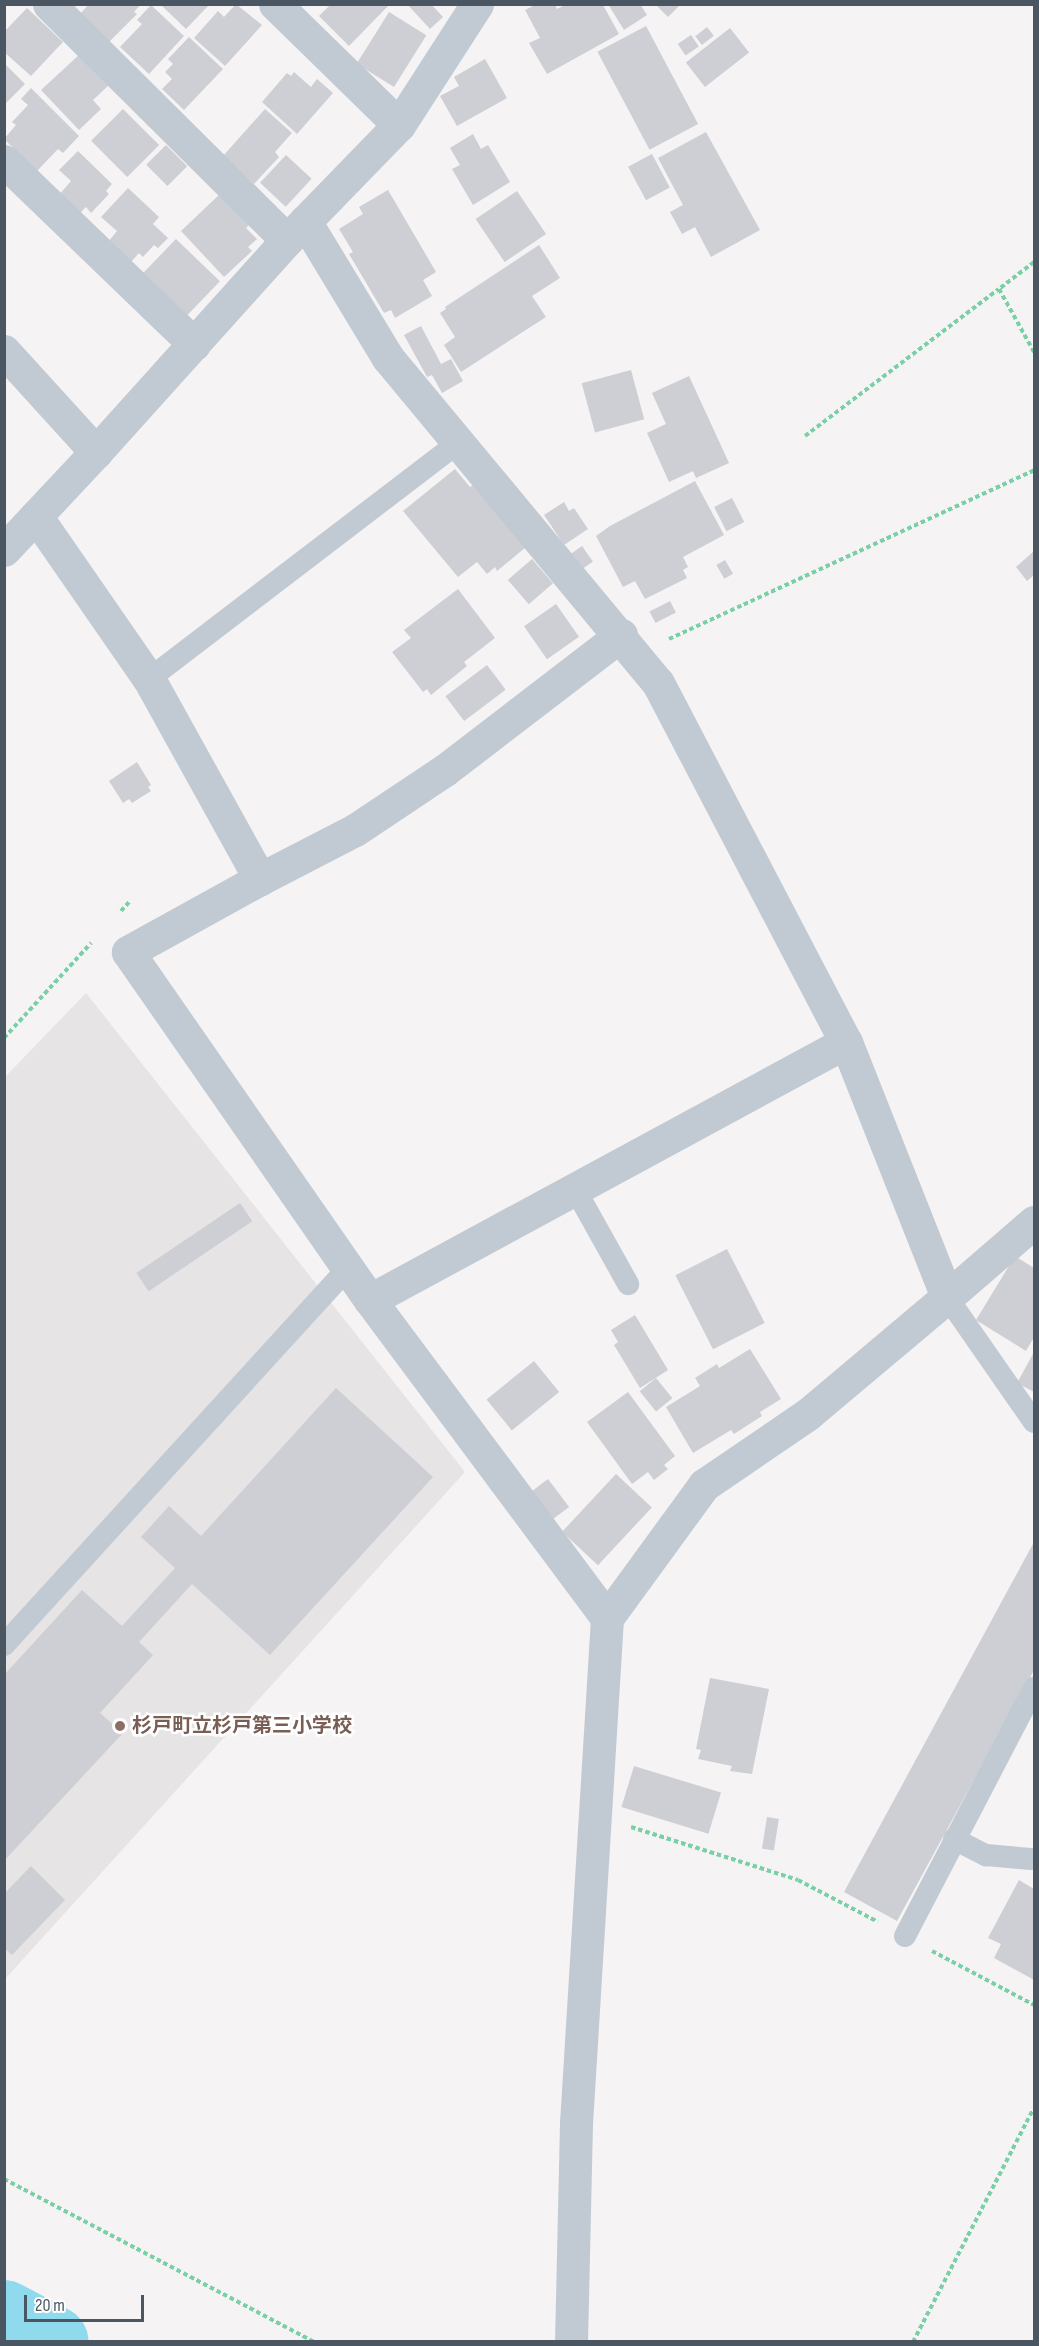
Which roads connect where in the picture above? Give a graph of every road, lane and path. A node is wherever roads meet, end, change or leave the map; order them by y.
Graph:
1 (49, 4) edge
2 (275, 4) edge
3 (477, 4) edge
4 (399, 125) junction
5 (4, 161) edge
6 (296, 230) junction
7 (1035, 262) edge
8 (999, 289) junction
9 (194, 344) junction
10 (4, 351) edge
11 (1035, 352) edge
12 (805, 436) dead end
13 (458, 442) junction
14 (96, 452) junction
15 (1035, 470) edge
16 (36, 516) junction
17 (4, 550) edge
18 (628, 645) junction
19 (149, 679) junction
20 (260, 879) junction
21 (130, 902) dead end
22 (114, 918) dead end
23 (98, 936) dead end
24 (4, 1038) edge
25 (846, 1042) junction
26 (575, 1189) junction
27 (1035, 1222) edge
28 (348, 1268) junction
29 (628, 1284) dead end
30 (947, 1297) junction
31 (370, 1300) junction
32 (1035, 1422) edge
33 (607, 1618) junction
34 (4, 1645) edge
35 (1035, 1688) edge
36 (595, 1816) junction
37 (954, 1839) junction
38 (1031, 1859) dead end
39 (905, 1936) junction
40 (1035, 2005) edge
41 (1035, 2108) edge
42 (4, 2179) edge
43 (315, 2342) edge
44 (570, 2342) edge
45 (913, 2342) edge

1 - 6 street
2 - 4 street
3 - 4 street
4 - 6 street
5 - 9 street
6 - 9 street
6 - 13 street
7 - 8 path
8 - 11 path
8 - 12 path
9 - 14 street
10 - 14 street
13 - 18 street
13 - 19 lane
14 - 16 street
15 - 18 path
16 - 17 street
16 - 19 street
18 - 20 street
18 - 25 street
19 - 20 street
20 - 28 street
21 - 22 path
23 - 24 path
25 - 26 street
25 - 30 street
26 - 29 lane
26 - 31 street
27 - 30 street
28 - 31 street
28 - 34 lane
30 - 32 lane
30 - 33 street
31 - 33 street
33 - 36 street
35 - 37 lane
36 - 39 path
36 - 44 street
37 - 38 lane
37 - 39 lane
39 - 40 path
41 - 45 path
42 - 43 path

